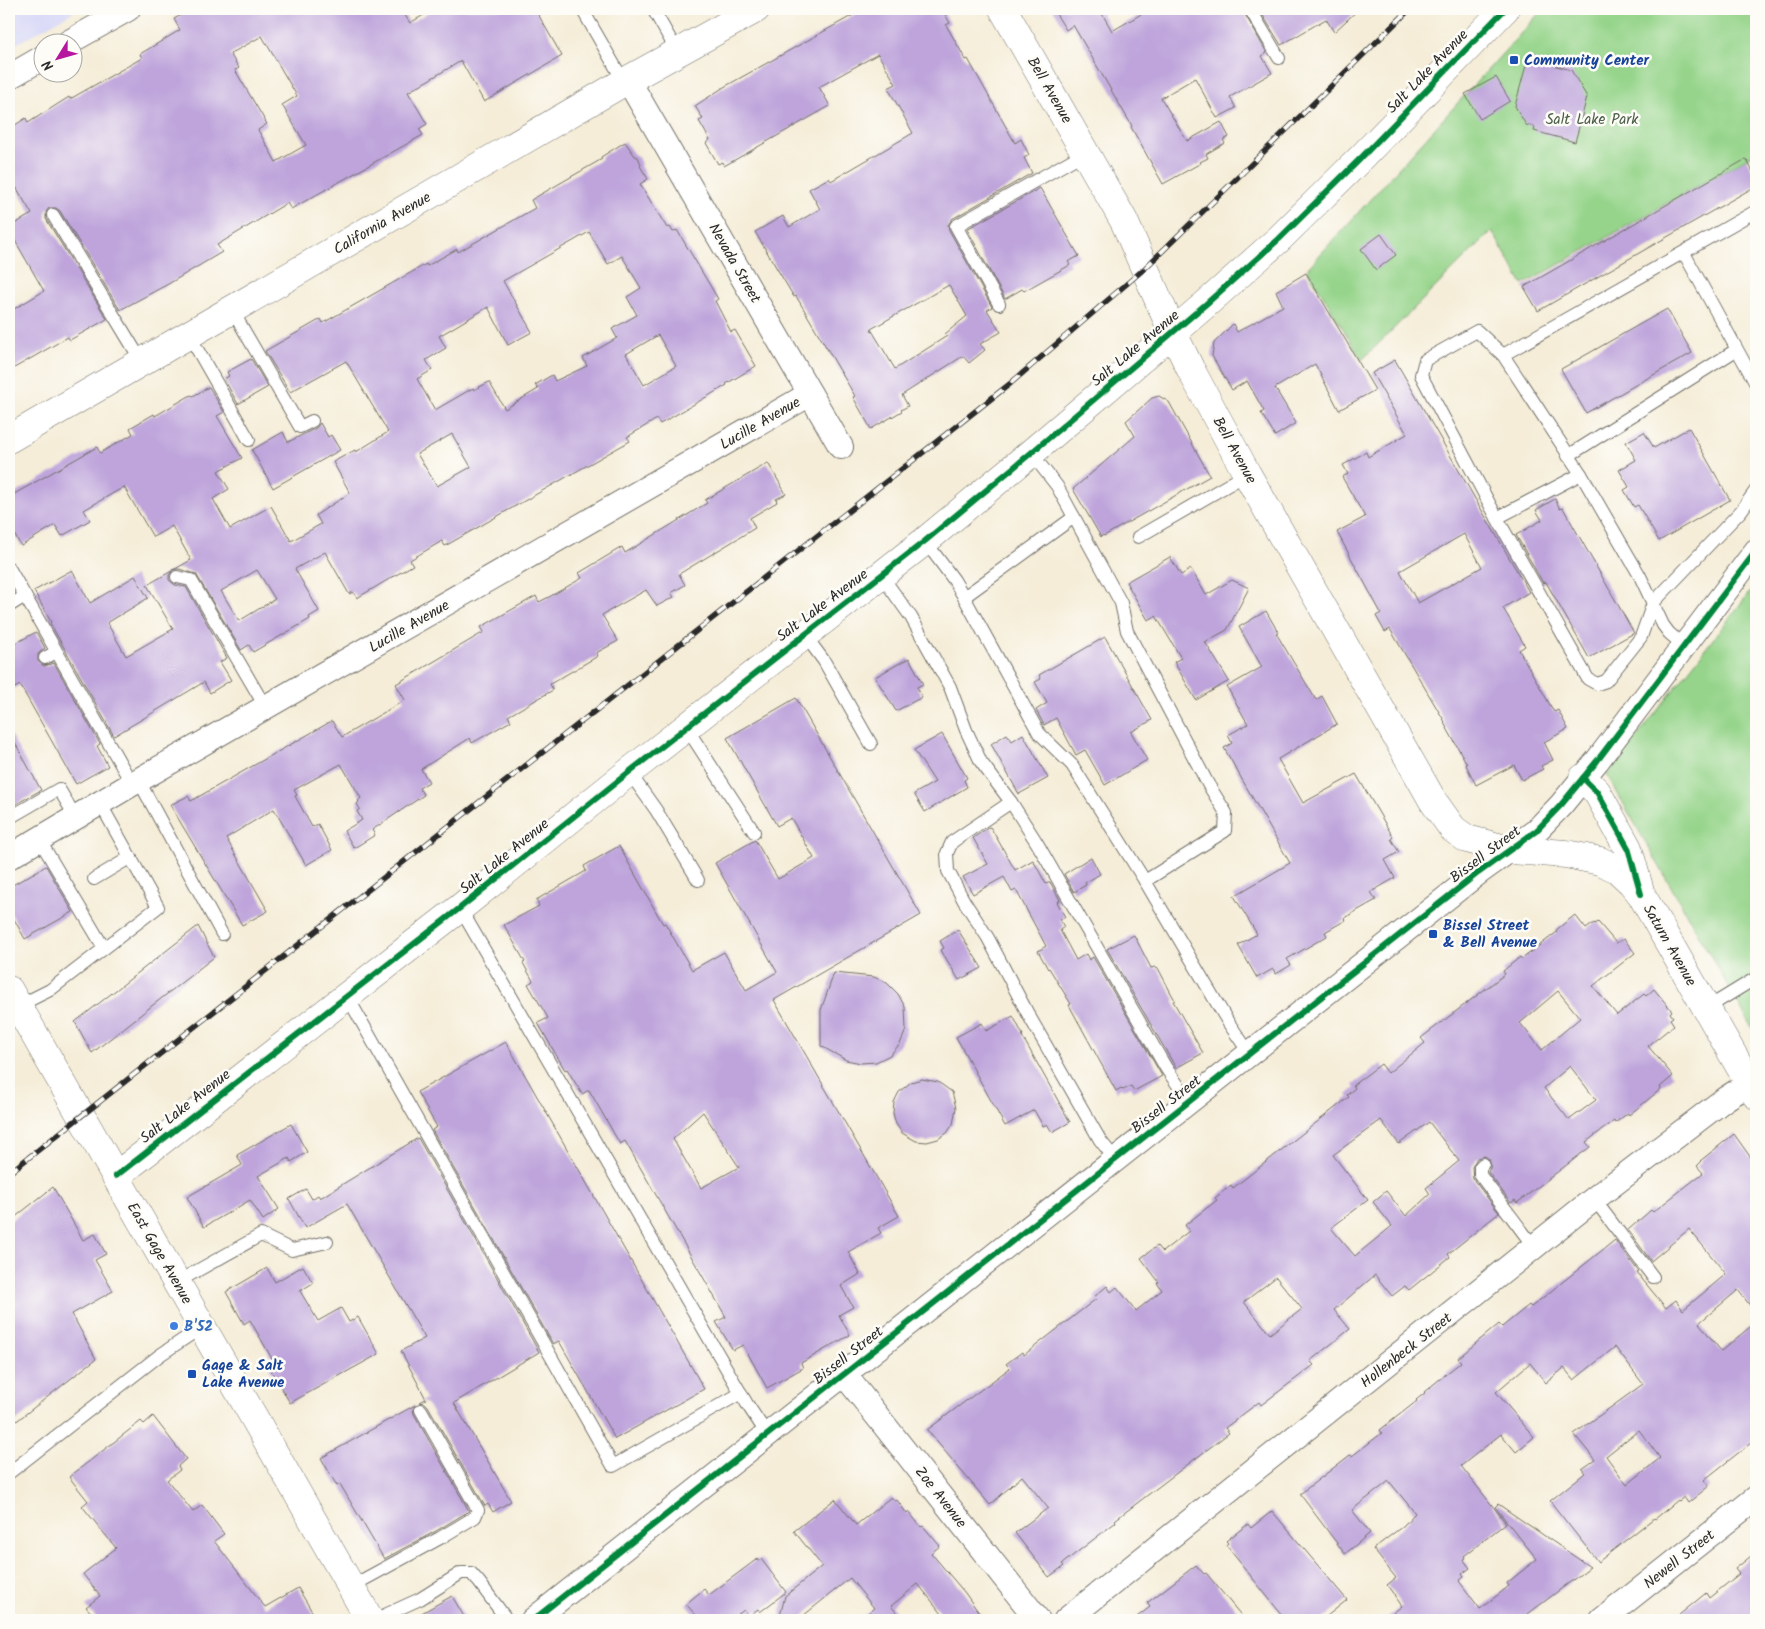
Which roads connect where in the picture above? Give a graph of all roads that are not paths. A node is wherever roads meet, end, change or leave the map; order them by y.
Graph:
1 (128, 9) edge
2 (582, 9) edge
3 (652, 9) edge
4 (756, 9) edge
5 (1003, 9) edge
6 (1250, 9) edge
7 (1504, 9) edge
8 (82, 35) edge
9 (678, 53) junction
10 (1280, 58) dead end
11 (32, 64) edge
12 (9, 77) edge
13 (626, 81) junction
14 (1086, 152) junction
15 (1756, 211) edge
16 (53, 215) dead end
17 (1684, 253) junction
18 (999, 304) dead end
19 (232, 310) junction
20 (1173, 333) junction
21 (189, 335) junction
22 (1736, 350) junction
23 (1503, 355) junction
24 (142, 362) junction
25 (1756, 384) edge
26 (810, 394) junction
27 (312, 421) dead end
28 (9, 439) edge
29 (249, 440) dead end
30 (841, 447) dead end
31 (1032, 453) junction
32 (1568, 456) junction
33 (1247, 474) junction
34 (1581, 474) junction
35 (1756, 490) edge
36 (1074, 517) junction
37 (1497, 518) junction
38 (1138, 537) dead end
39 (924, 541) junction
40 (1756, 551) edge
41 (9, 568) edge
42 (881, 575) junction
43 (177, 577) dead end
44 (25, 596) junction
45 (964, 597) junction
46 (1653, 603) junction
47 (9, 606) edge
48 (804, 634) junction
49 (1684, 646) junction
50 (56, 652) junction
51 (45, 658) dead end
52 (266, 708) junction
53 (686, 726) junction
54 (871, 744) dead end
55 (629, 772) junction
56 (1584, 778) junction
57 (135, 782) junction
58 (1011, 802) junction
59 (100, 803) junction
60 (9, 818) edge
61 (76, 818) junction
62 (754, 832) dead end
63 (39, 839) junction
64 (1510, 850) junction
65 (9, 857) edge
66 (131, 857) junction
67 (94, 879) dead end
68 (698, 880) dead end
69 (1145, 881) junction
70 (1641, 894) junction
71 (460, 908) junction
72 (222, 934) dead end
73 (104, 948) junction
74 (1756, 978) edge
75 (347, 996) junction
76 (13, 998) edge
77 (1706, 1008) junction
78 (1250, 1054) junction
79 (1753, 1089) edge
80 (1189, 1101) junction
81 (1115, 1159) junction
82 (1483, 1164) dead end
83 (116, 1176) junction
84 (1594, 1199) junction
85 (327, 1242) dead end
86 (1534, 1248) junction
87 (1653, 1277) dead end
88 (176, 1282) junction
89 (202, 1327) junction
90 (844, 1374) junction
91 (741, 1393) junction
92 (421, 1410) dead end
93 (767, 1434) junction
94 (9, 1473) edge
95 (1756, 1498) edge
96 (350, 1587) junction
97 (543, 1617) edge
98 (370, 1620) edge
99 (374, 1620) edge
100 (507, 1620) edge
101 (1038, 1620) edge
102 (1066, 1620) edge
103 (1602, 1620) edge

1 - 8 street
2 - 13 lane
3 - 9 lane
4 - 9 street, California Avenue
5 - 14 street, Bell Avenue
6 - 10 lane
7 - 20 street, Salt Lake Avenue
9 - 13 street, California Avenue
11 - 12 street
13 - 19 street, California Avenue
13 - 26 street, Nevada Street
14 - 18 lane
14 - 20 street, Bell Avenue
15 - 17 lane
16 - 24 lane
17 - 22 lane
17 - 23 lane
19 - 21 street, California Avenue
19 - 27 lane
20 - 31 street, Salt Lake Avenue
20 - 33 street, Bell Avenue
21 - 24 street, California Avenue
21 - 29 lane
22 - 25 lane
22 - 32 lane
23 - 32 lane
23 - 37 lane
24 - 28 street, California Avenue
26 - 30 street, Nevada Street
26 - 52 street, Lucille Avenue
31 - 36 lane
31 - 39 street, Salt Lake Avenue
32 - 34 lane
33 - 38 lane
33 - 64 street, Bell Avenue
34 - 37 lane
34 - 46 lane
35 - 46 lane
36 - 45 lane
36 - 69 lane
37 - 46 lane
39 - 42 street, Salt Lake Avenue
39 - 45 lane
40 - 49 street, Bissell Street
41 - 44 lane
42 - 48 street, Salt Lake Avenue
42 - 58 lane
43 - 52 lane
44 - 47 lane
44 - 50 lane
45 - 69 lane
46 - 49 lane
48 - 53 street, Salt Lake Avenue
48 - 54 lane
49 - 56 street, Bissell Street
50 - 51 lane
50 - 57 lane
52 - 57 street, Lucille Avenue
53 - 55 street, Salt Lake Avenue
53 - 62 lane
55 - 68 lane
55 - 71 street, Salt Lake Avenue
56 - 64 street, Bissell Street
56 - 70 street
57 - 59 street, Lucille Avenue
57 - 72 lane
58 - 80 lane
58 - 81 lane
59 - 61 street, Lucille Avenue
59 - 66 lane
60 - 61 lane
61 - 63 street, Lucille Avenue
63 - 65 street, Lucille Avenue
63 - 73 lane
64 - 70 street, Saturn Avenue
64 - 78 street, Bissell Street
66 - 67 lane
66 - 73 lane
69 - 78 lane
70 - 77 street, Saturn Avenue
71 - 75 street, Salt Lake Avenue
71 - 91 lane
73 - 76 lane
74 - 77 lane
75 - 83 street, Salt Lake Avenue
75 - 91 lane
76 - 83 street, East Gage Avenue
77 - 79 street, Saturn Avenue
78 - 80 street, Bissell Street
79 - 84 street, Hollenbeck Street
80 - 81 street, Bissell Street
81 - 90 street, Bissell Street
82 - 86 lane
83 - 88 street, East Gage Avenue
84 - 86 street, Hollenbeck Street
84 - 87 lane
85 - 88 lane
86 - 102 street, Hollenbeck Street
88 - 89 street, East Gage Avenue
89 - 94 lane
89 - 96 street, East Gage Avenue
90 - 93 street, Bissell Street
90 - 101 street, Zoe Avenue
91 - 93 lane
92 - 96 lane
93 - 97 street, Bissell Street
95 - 103 street, Newell Street
96 - 98 street, East Gage Avenue
99 - 100 lane

